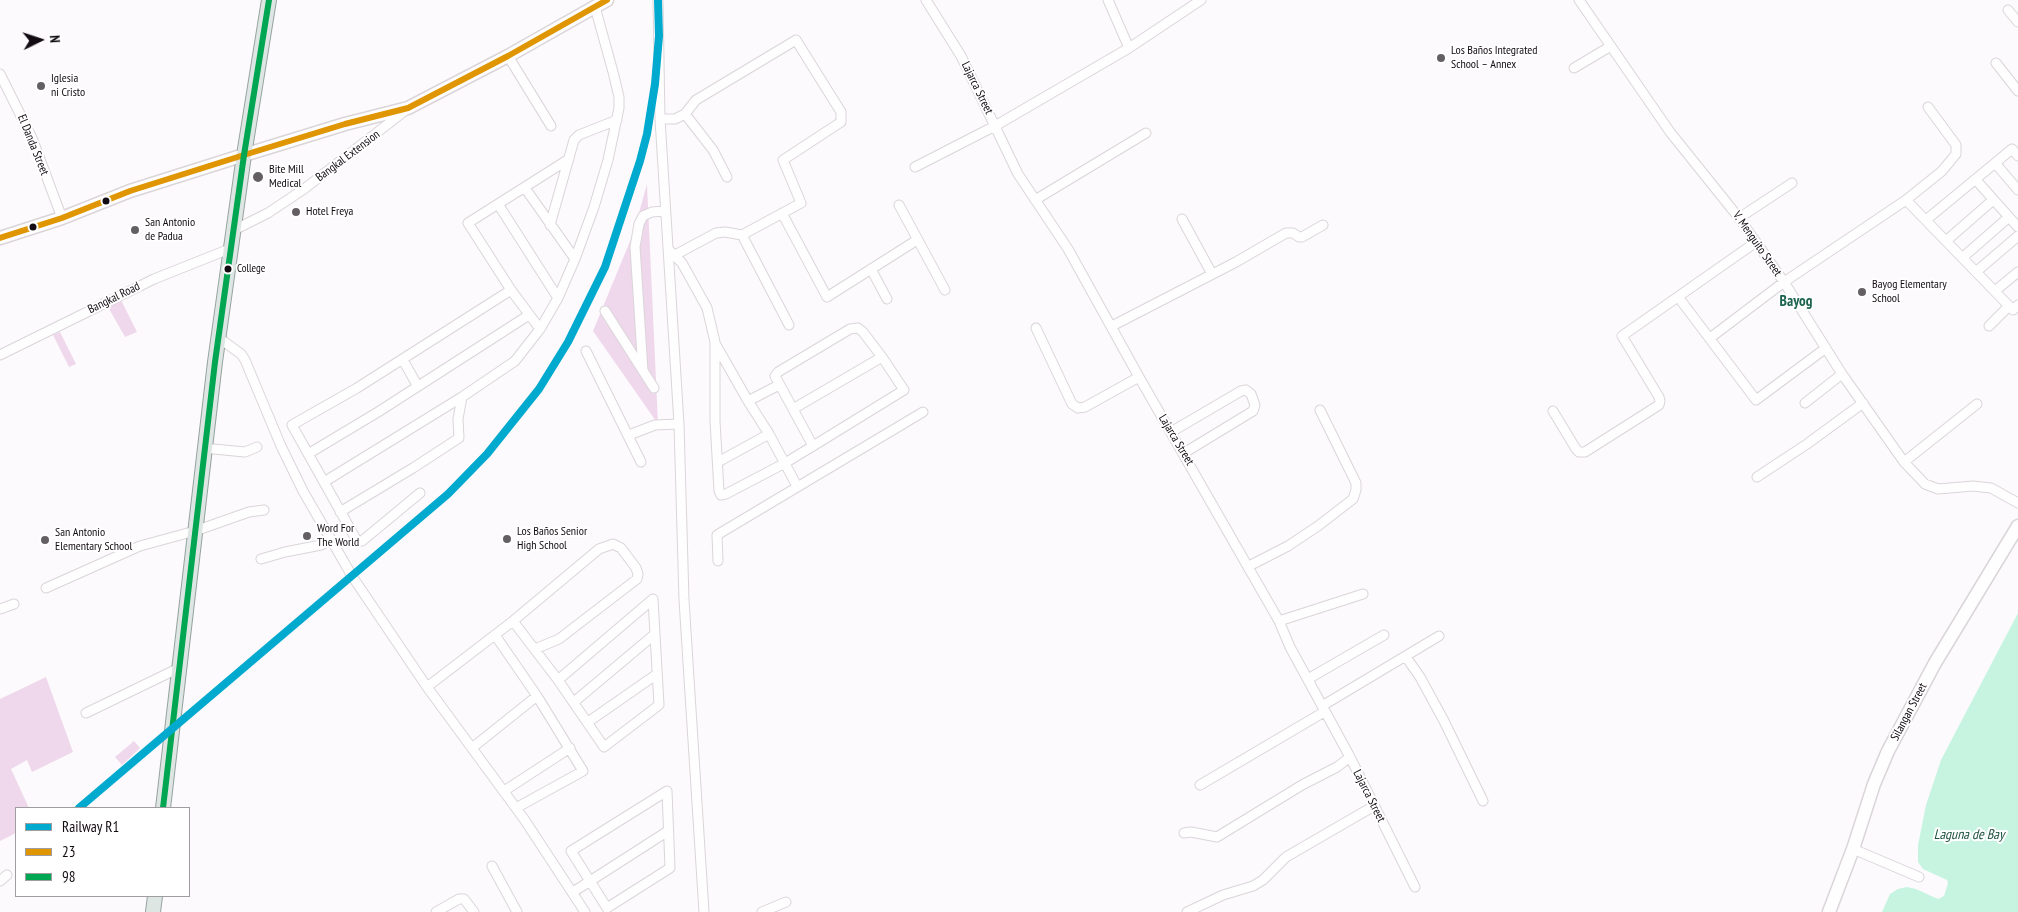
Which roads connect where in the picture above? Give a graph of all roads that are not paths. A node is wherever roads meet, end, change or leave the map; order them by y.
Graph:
1 (269, 0) edge
2 (607, 0) edge
3 (658, 0) edge
4 (926, 0) edge
5 (1108, 0) edge
6 (1200, 0) edge
7 (1579, 0) edge
8 (595, 7) junction
9 (2008, 10) dead end
10 (2018, 22) edge
11 (1611, 46) junction
12 (1129, 48) junction
13 (508, 56) junction
14 (1996, 63) dead end
15 (1574, 68) dead end
16 (0, 74) edge
17 (2018, 91) edge
18 (1928, 107) dead end
19 (408, 108) junction
20 (685, 114) junction
21 (660, 119) junction
22 (617, 120) junction
23 (552, 126) dead end
24 (995, 126) junction
25 (1146, 133) dead end
26 (244, 155) junction
27 (2018, 156) edge
28 (569, 160) junction
29 (1995, 163) junction
30 (915, 167) dead end
31 (727, 177) dead end
32 (1976, 180) junction
33 (1792, 183) dead end
34 (525, 188) junction
35 (2018, 190) edge
36 (1035, 200) junction
37 (1906, 200) junction
38 (1993, 200) junction
39 (498, 204) junction
40 (899, 205) dead end
41 (665, 211) junction
42 (782, 213) junction
43 (2008, 217) junction
44 (62, 218) junction
45 (1739, 218) junction
46 (1182, 219) dead end
47 (1926, 220) junction
48 (550, 224) junction
49 (1324, 225) dead end
50 (2018, 227) edge
51 (234, 230) junction
52 (742, 235) junction
53 (2018, 236) edge
54 (0, 238) edge
55 (918, 240) junction
56 (1946, 241) junction
57 (1756, 242) junction
58 (232, 248) junction
59 (668, 248) junction
60 (675, 255) junction
61 (1962, 258) junction
62 (575, 259) junction
63 (871, 269) junction
64 (1977, 271) junction
65 (2018, 272) edge
66 (1212, 274) junction
67 (1784, 282) junction
68 (511, 290) junction
69 (945, 290) dead end
70 (1995, 291) junction
71 (558, 298) junction
72 (1679, 298) junction
73 (887, 299) dead end
74 (2014, 305) edge
75 (606, 311) dead end
76 (529, 315) junction
77 (789, 324) dead end
78 (1112, 326) junction
79 (1989, 326) dead end
80 (1036, 328) dead end
81 (540, 329) junction
82 (219, 338) junction
83 (1710, 338) junction
84 (715, 342) junction
85 (1826, 348) junction
86 (586, 351) dead end
87 (0, 356) edge
88 (882, 356) junction
89 (403, 360) junction
90 (643, 371) junction
91 (1842, 374) junction
92 (1139, 377) junction
93 (417, 385) junction
94 (779, 385) junction
95 (654, 388) dead end
96 (462, 397) junction
97 (748, 401) junction
98 (1805, 403) dead end
99 (1863, 404) junction
100 (1976, 404) dead end
101 (793, 409) junction
102 (1320, 410) dead end
103 (1553, 411) dead end
104 (923, 412) dead end
105 (679, 424) junction
106 (1171, 432) junction
107 (769, 434) junction
108 (629, 435) junction
109 (813, 446) junction
110 (257, 447) dead end
111 (203, 448) junction
112 (1184, 453) junction
113 (308, 454) junction
114 (642, 462) dead end
115 (718, 462) junction
116 (1904, 462) junction
117 (785, 463) junction
118 (1757, 477) dead end
119 (324, 482) junction
120 (798, 486) junction
121 (420, 493) dead end
122 (2018, 503) edge
123 (264, 510) dead end
124 (340, 512) junction
125 (2018, 526) edge
126 (194, 531) junction
127 (331, 540) junction
128 (261, 559) dead end
129 (718, 561) dead end
130 (1249, 566) junction
131 (46, 588) dead end
132 (1363, 594) dead end
133 (14, 604) dead end
134 (0, 609) edge
135 (513, 621) junction
136 (1279, 621) junction
137 (655, 634) junction
138 (1384, 634) dead end
139 (496, 635) junction
140 (1438, 636) dead end
141 (535, 649) junction
142 (1406, 657) junction
143 (180, 668) junction
144 (657, 674) junction
145 (1308, 678) junction
146 (558, 680) junction
147 (427, 687) junction
148 (537, 696) junction
149 (574, 702) junction
150 (1323, 709) junction
151 (86, 712) dead end
152 (588, 722) junction
153 (472, 748) junction
154 (570, 748) junction
155 (1350, 757) junction
156 (1200, 785) dead end
157 (504, 791) junction
158 (1483, 802) dead end
159 (1374, 806) junction
160 (163, 807) edge
161 (516, 808) junction
162 (668, 830) junction
163 (1184, 833) dead end
164 (1853, 849) junction
165 (492, 866) dead end
166 (1919, 878) dead end
167 (589, 882) junction
168 (1415, 887) dead end
169 (573, 892) junction
170 (155, 897) edge
171 (786, 902) dead end
172 (153, 912) edge
173 (436, 912) edge
174 (474, 912) edge
175 (516, 912) edge
176 (585, 912) edge
177 (704, 912) edge
178 (762, 912) edge
179 (1188, 912) edge
180 (1829, 912) edge

1 - 26 main road
2 - 8 street
3 - 21 street
4 - 24 street, Lajarca Street
5 - 12 street
6 - 12 street
7 - 11 street, V. Menguito Street
8 - 13 street
8 - 22 street
9 - 10 street
11 - 15 street
11 - 45 street, V. Menguito Street
12 - 24 street
13 - 19 street
13 - 23 street
14 - 17 street
16 - 44 street, El Danda Street
18 - 37 street
19 - 26 street
19 - 51 street, Bangkal Extension
20 - 21 street
20 - 31 street
20 - 42 street
21 - 41 street
22 - 28 street
22 - 62 street
24 - 30 street
24 - 36 street, Lajarca Street
25 - 36 street
26 - 44 street
26 - 51 main road
27 - 29 street
28 - 34 street
28 - 48 street
29 - 32 street
29 - 35 street
32 - 38 street
32 - 47 street
33 - 45 street
34 - 39 street
34 - 48 street
36 - 78 street, Lajarca Street
37 - 47 street
37 - 67 street
38 - 43 street
38 - 56 street
39 - 68 street
39 - 71 street
40 - 55 street
41 - 59 street
41 - 90 street
42 - 52 street
42 - 63 street
43 - 50 street
43 - 61 street
44 - 54 street
45 - 57 street, V. Menguito Street
46 - 66 street
47 - 56 street
48 - 62 street
49 - 66 street
51 - 58 main road
52 - 60 street
52 - 77 street
53 - 64 street
55 - 63 street
55 - 69 street
56 - 61 street
57 - 67 street, V. Menguito Street
57 - 72 street
58 - 82 main road
58 - 87 street, Bangkal Road
59 - 60 street
59 - 105 street
60 - 84 street
61 - 64 street
62 - 71 street
63 - 73 street
64 - 70 street
65 - 70 street
66 - 78 street
67 - 83 street
67 - 85 street, V. Menguito Street
68 - 76 street
68 - 89 street
70 - 74 street
71 - 81 street
72 - 83 street
72 - 103 street
74 - 79 street
75 - 90 street
76 - 81 street
76 - 93 street
78 - 92 street, Lajarca Street
80 - 92 street
81 - 96 street
82 - 111 main road
82 - 127 street
83 - 85 street
84 - 97 street
84 - 115 street
85 - 91 street, V. Menguito Street
86 - 108 street
88 - 94 street
88 - 101 street
88 - 109 street
89 - 93 street
89 - 113 street
90 - 95 street
91 - 98 street
91 - 99 street, V. Menguito Street
92 - 106 street, Lajarca Street
93 - 113 street
94 - 97 street
94 - 101 street
96 - 119 street
96 - 124 street
97 - 107 street
99 - 116 street, V. Menguito Street
99 - 118 street
100 - 116 street
101 - 109 street
102 - 130 street
104 - 120 street
105 - 108 street
105 - 177 street
106 - 112 street, Lajarca Street
106 - 112 street
107 - 115 street
107 - 117 street
108 - 114 street
109 - 117 street
110 - 111 street
111 - 126 main road
112 - 130 street, Lajarca Street
113 - 119 street
115 - 117 street
116 - 122 street, V. Menguito Street
117 - 120 street
119 - 124 street
120 - 129 street
121 - 124 street
123 - 126 street
125 - 164 street, Silangan Street
126 - 131 street
126 - 143 main road
127 - 128 street
127 - 147 street
130 - 136 street, Lajarca Street
132 - 136 street
133 - 134 street
135 - 139 street
135 - 141 street
135 - 141 street
136 - 145 street, Lajarca Street
137 - 144 street
137 - 146 street
137 - 149 street
138 - 145 street
139 - 147 street
139 - 148 street
140 - 142 street
141 - 146 street
142 - 150 street
142 - 158 street
143 - 151 street
143 - 160 main road
144 - 152 street
144 - 152 street
145 - 150 street, Lajarca Street
146 - 149 street
147 - 153 street
148 - 153 street
148 - 154 street
149 - 152 street
150 - 155 street, Lajarca Street
150 - 156 street
153 - 157 street
154 - 157 street
154 - 161 street
155 - 159 street, Lajarca Street
155 - 163 street
157 - 161 street
159 - 168 street, Lajarca Street
159 - 179 street
161 - 169 street
162 - 167 street
162 - 167 street
162 - 167 street
164 - 166 street
164 - 180 street, Silangan Street
165 - 175 street
167 - 169 street
169 - 176 street
170 - 172 main road
171 - 178 street
173 - 174 street

